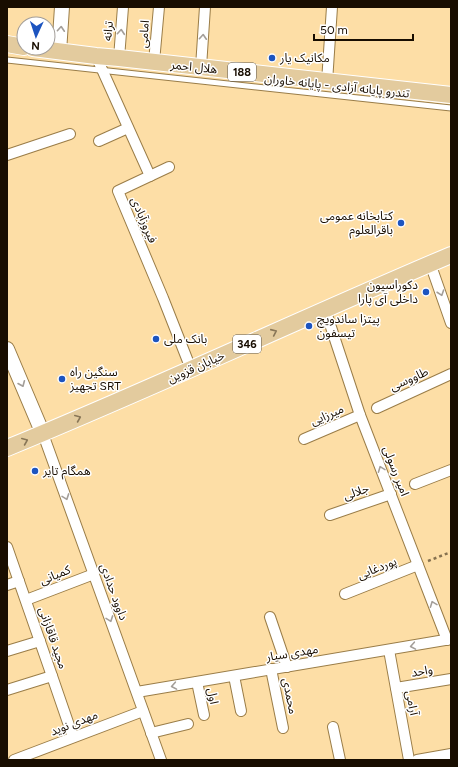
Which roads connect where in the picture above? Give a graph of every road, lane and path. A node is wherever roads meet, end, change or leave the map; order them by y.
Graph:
1 (62, 7) edge
2 (123, 7) edge
3 (159, 7) edge
4 (205, 7) edge
5 (332, 7) edge
6 (56, 52) edge
7 (59, 52) junction
8 (96, 56) junction
9 (119, 58) junction
10 (7, 60) edge
11 (154, 62) junction
12 (201, 67) junction
13 (102, 71) junction
14 (327, 82) junction
15 (451, 95) edge
16 (451, 108) edge
17 (128, 128) junction
18 (70, 134) dead end
19 (99, 141) dead end
20 (7, 155) edge
21 (169, 167) dead end
22 (150, 176) junction
23 (451, 255) edge
24 (430, 264) junction
25 (325, 309) junction
26 (451, 323) edge
27 (7, 348) edge
28 (191, 369) junction
29 (451, 374) edge
30 (377, 408) dead end
31 (360, 415) junction
32 (43, 434) junction
33 (304, 439) dead end
34 (7, 448) edge
35 (451, 470) edge
36 (415, 484) dead end
37 (391, 494) junction
38 (330, 515) dead end
39 (7, 547) edge
40 (451, 552) edge
41 (418, 565) junction
42 (94, 574) junction
43 (19, 582) junction
44 (7, 585) edge
45 (345, 594) dead end
46 (26, 600) junction
47 (270, 617) dead end
48 (449, 640) edge
49 (40, 641) junction
50 (389, 650) junction
51 (7, 651) edge
52 (288, 667) junction
53 (271, 669) junction
54 (52, 676) junction
55 (234, 676) junction
56 (451, 679) edge
57 (198, 682) junction
58 (396, 688) junction
59 (7, 690) edge
60 (137, 692) junction
61 (144, 711) junction
62 (241, 711) dead end
63 (204, 715) dead end
64 (188, 724) dead end
65 (333, 726) dead end
66 (283, 728) dead end
67 (152, 733) junction
68 (73, 738) junction
69 (451, 754) edge
70 (31, 757) edge
71 (14, 760) edge
72 (161, 760) edge
73 (340, 760) edge
74 (410, 760) edge
75 (417, 760) edge

7 -> 1 street
9 -> 2 street, ترانه
3 - 11 street, امامی
12 -> 4 street
5 - 14 street
6 - 7 main road, هلال احمر / 188
7 - 8 main road, هلال احمر / 188
8 - 9 main road, هلال احمر / 188
8 - 13 street
9 - 11 main road, هلال احمر / 188
10 - 13 lane, تندرو پایانه آزادی - پایانه خاوران
11 - 12 main road, هلال احمر / 188
12 - 14 main road, هلال احمر / 188
13 - 16 lane, تندرو پایانه آزادی - پایانه خاوران
13 - 17 street
14 - 15 main road, هلال احمر / 188
17 - 19 street
17 - 22 street
18 - 20 street
21 - 22 street
22 - 28 street, فیروزآبادی
23 - 24 main road, خیابان قزوین / 346
24 - 25 main road, خیابان قزوین / 346
24 -> 26 street
28 -> 25 main road, خیابان قزوین / 346
25 - 31 street, امیر رسولی
27 -> 32 street
32 -> 28 main road, خیابان قزوین / 346
29 - 30 street, طاووسی
31 - 33 street, میرزایی
37 -> 31 street, امیر رسولی
34 -> 32 main road, خیابان قزوین / 346
32 -> 42 street, داوود حدادی
35 - 36 street
37 - 38 street, جلالی
37 - 41 street, امیر رسولی
39 - 43 street, مجید قاقازانی
40 - 41 path
41 - 45 street, پوردغایی
48 -> 41 street, امیر رسولی
42 - 46 street, کمیانی
42 -> 60 street, داوود حدادی
43 - 44 street
43 - 46 street, مجید قاقازانی
46 - 49 street, مجید قاقازانی
47 - 52 street
48 -> 50 street, مهدی سیار
49 - 51 street
49 - 54 street, مجید قاقازانی
50 - 52 street, مهدی سیار
50 - 58 street, آرامی
52 - 53 street, مهدی سیار
53 - 55 street, مهدی سیار
53 - 66 street, محمدی
54 - 59 street
54 - 68 street, مجید قاقازانی
55 - 57 street, مهدی سیار
55 - 62 street
56 - 58 street, واحد
57 -> 60 street, مهدی سیار
57 - 63 street, اول
58 - 74 street, آرامی
60 - 61 street, داوود حدادی
61 - 67 street, داوود حدادی
61 - 68 street, مهدی نوید
64 - 67 street
65 - 73 street
67 - 72 street, داوود حدادی
68 - 70 street, مهدی نوید
69 - 75 street
70 - 71 street, مهدی نوید

